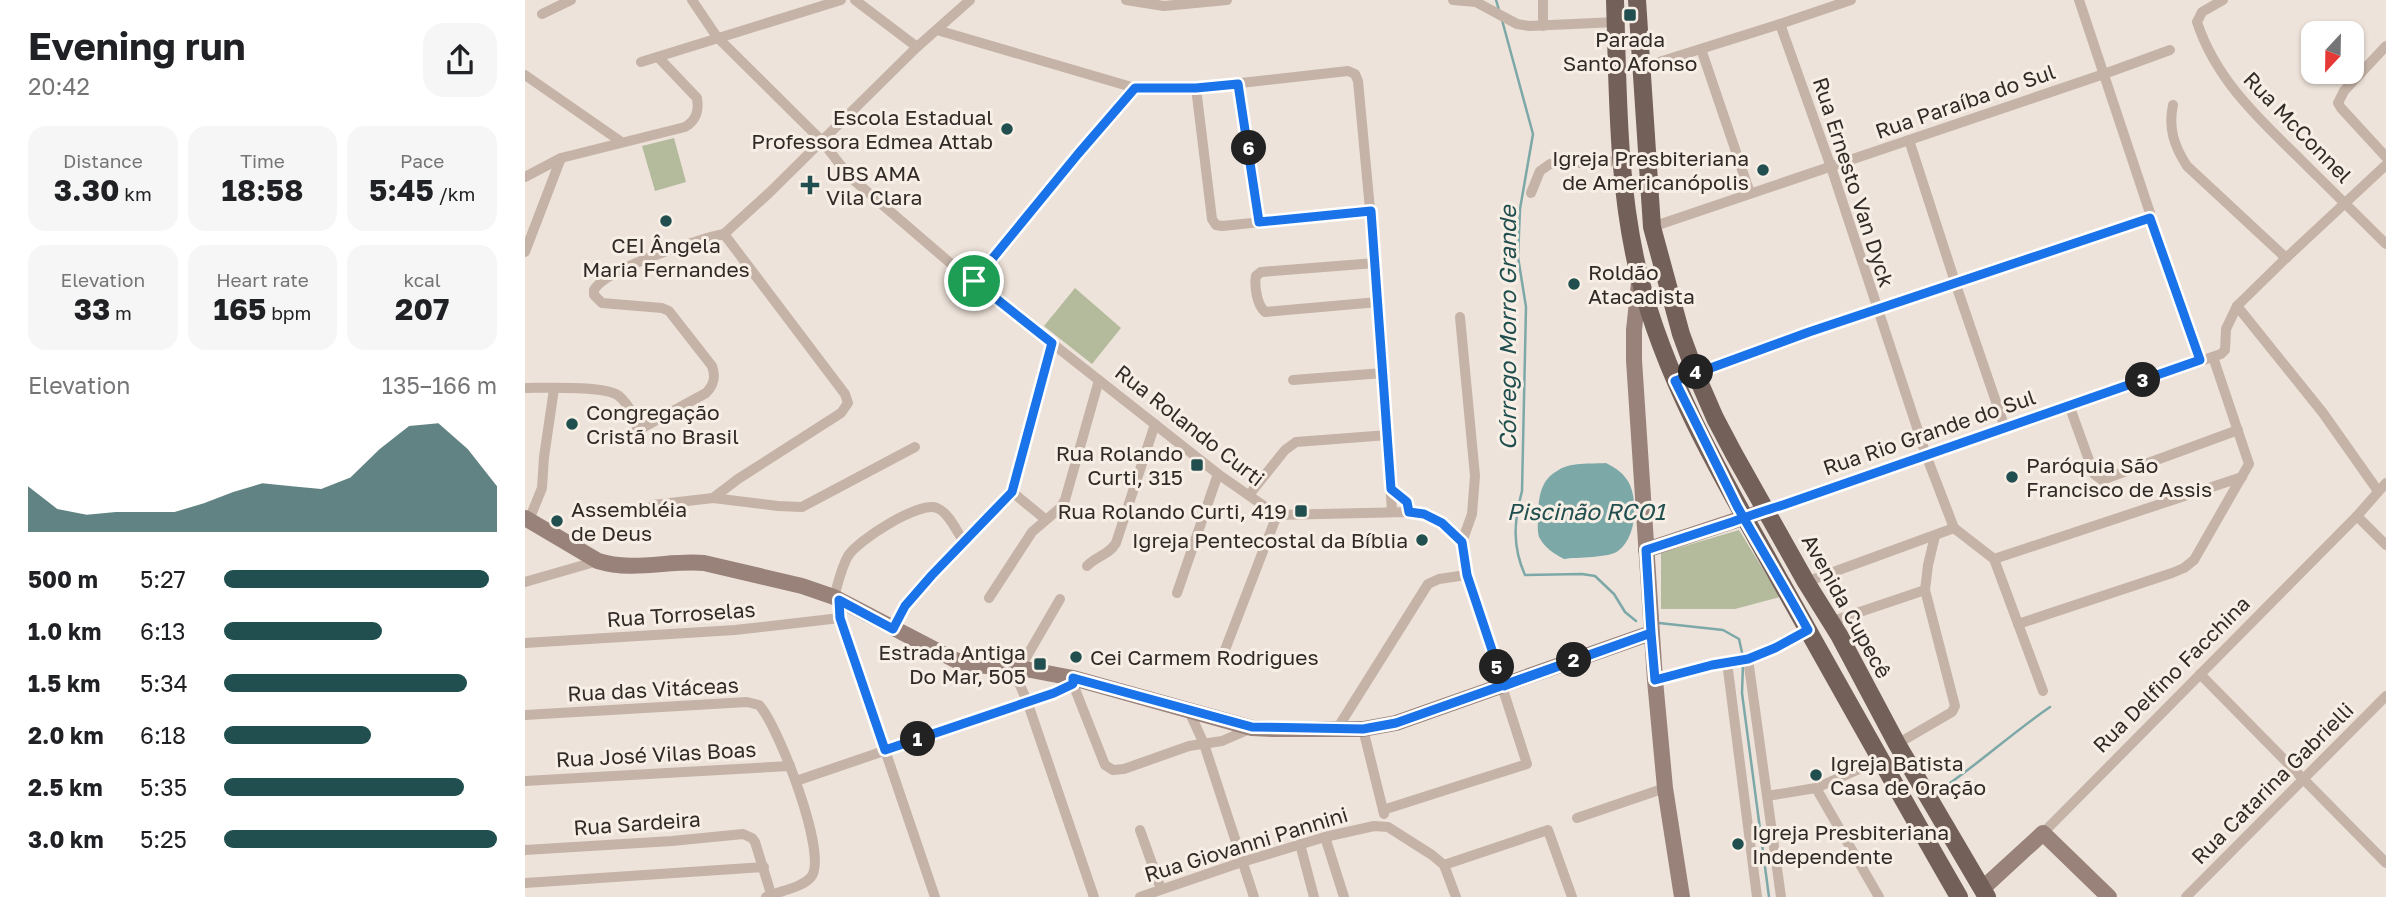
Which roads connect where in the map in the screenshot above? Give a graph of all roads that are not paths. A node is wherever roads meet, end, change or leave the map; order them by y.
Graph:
1 (571, 0) edge
2 (692, 0) edge
3 (841, 0) edge
4 (855, 0) edge
5 (970, 0) edge
6 (1126, 0) edge
7 (1227, 0) edge
8 (1453, 0) edge
9 (1543, 0) edge
10 (1615, 0) edge
11 (1851, 0) edge
12 (2079, 0) edge
13 (2224, 0) edge
14 (1476, 1) edge
15 (1164, 3) edge
16 (1641, 4) edge
17 (542, 14) dead end
18 (1616, 22) junction
19 (1780, 24) junction
20 (1543, 26) junction
21 (937, 30) junction
22 (717, 37) junction
23 (2386, 46) edge
24 (917, 47) junction
25 (1701, 49) junction
26 (2170, 50) dead end
27 (658, 57) junction
28 (641, 62) dead end
29 (1640, 68) junction
30 (2104, 74) junction
31 (525, 75) edge
32 (1238, 84) junction
33 (1135, 88) junction
34 (1196, 88) junction
35 (2173, 105) dead end
36 (1909, 140) junction
37 (620, 141) junction
38 (821, 141) junction
39 (2386, 157) edge
40 (561, 158) junction
41 (1623, 161) junction
42 (2386, 165) edge
43 (1831, 167) junction
44 (525, 177) edge
45 (1531, 193) dead end
46 (1750, 193) junction
47 (2345, 203) junction
48 (1371, 211) junction
49 (2150, 218) junction
50 (1259, 222) junction
51 (1652, 227) junction
52 (724, 234) junction
53 (2386, 244) edge
54 (525, 251) edge
55 (2285, 258) junction
56 (1375, 263) junction
57 (1640, 278) junction
58 (974, 281) junction
59 (1955, 285) junction
60 (1378, 302) junction
61 (2237, 306) junction
62 (1877, 309) junction
63 (1460, 317) dead end
64 (1052, 343) junction
65 (2213, 357) junction
66 (2200, 360) junction
67 (1695, 372) junction
68 (1383, 373) junction
69 (1099, 380) junction
70 (1293, 380) dead end
71 (1675, 381) junction
72 (525, 388) edge
73 (555, 388) junction
74 (2069, 405) junction
75 (1155, 424) junction
76 (642, 428) junction
77 (2005, 428) junction
78 (2238, 430) junction
79 (1388, 435) junction
80 (619, 440) dead end
81 (915, 447) dead end
82 (1926, 455) junction
83 (1218, 474) junction
84 (2242, 477) junction
85 (2382, 487) edge
86 (1391, 489) junction
87 (1013, 491) junction
88 (1249, 495) junction
89 (713, 498) junction
90 (653, 505) dead end
91 (1767, 510) junction
92 (1392, 511) junction
93 (1409, 512) junction
94 (1277, 515) junction
95 (2357, 516) junction
96 (1048, 518) junction
97 (1744, 518) junction
98 (527, 519) edge
99 (1954, 528) junction
100 (1935, 536) junction
101 (964, 542) junction
102 (1462, 542) junction
103 (2386, 545) edge
104 (1646, 550) junction
105 (1994, 559) junction
106 (599, 561) junction
107 (1087, 566) dead end
108 (1467, 575) junction
109 (525, 582) edge
110 (1806, 582) junction
111 (1925, 590) junction
112 (1177, 593) dead end
113 (836, 598) junction
114 (989, 598) dead end
115 (1060, 599) dead end
116 (840, 618) junction
117 (1830, 622) junction
118 (2018, 624) junction
119 (893, 629) junction
120 (1808, 630) junction
121 (1651, 633) junction
122 (525, 643) edge
123 (1223, 655) dead end
124 (1746, 659) junction
125 (1728, 662) junction
126 (1016, 668) junction
127 (2200, 674) junction
128 (1655, 680) junction
129 (1073, 681) junction
130 (1504, 686) junction
131 (2043, 691) dead end
132 (2386, 696) edge
133 (1027, 701) junction
134 (1188, 709) junction
135 (525, 715) edge
136 (1252, 727) junction
137 (1337, 729) junction
138 (1363, 729) junction
139 (1204, 744) junction
140 (1897, 744) junction
141 (885, 750) junction
142 (1880, 760) junction
143 (790, 766) junction
144 (2304, 779) junction
145 (525, 780) edge
146 (796, 781) junction
147 (1665, 788) junction
148 (1816, 788) junction
149 (1767, 796) junction
150 (1383, 810) junction
151 (1577, 818) dead end
152 (1388, 827) junction
153 (1140, 830) dead end
154 (2043, 833) junction
155 (1325, 836) junction
156 (1300, 844) junction
157 (525, 850) edge
158 (1242, 862) junction
159 (2386, 863) edge
160 (1444, 865) junction
161 (764, 867) junction
162 (525, 883) edge
163 (1161, 890) junction
164 (1985, 893) edge
165 (770, 896) edge
166 (931, 896) edge
167 (1094, 897) edge
168 (1140, 897) edge
169 (1254, 897) edge
170 (1314, 897) edge
171 (1344, 897) edge
172 (1456, 897) edge
173 (1572, 897) edge
174 (1682, 897) edge
175 (1757, 897) edge
176 (1781, 897) edge
177 (1879, 897) edge
178 (1959, 897) edge
179 (2109, 897) edge
180 (2186, 897) edge

1 - 17 street
2 - 22 street, Rua Rolando Curti
3 - 22 street
4 - 24 street
5 - 21 street
6 - 15 street
7 - 15 street
8 - 14 street
9 - 20 street
10 - 18 main road
11 - 19 street
12 - 30 street
13 - 47 street, Rua McConnel
14 - 20 street
16 - 29 main road, Avenida Cupecê
18 - 20 street
18 - 41 main road
19 - 25 street
19 - 43 street, Rua Ernesto Van Dyck
21 - 24 street
21 - 33 street
22 - 27 street
22 - 38 street, Rua Rolando Curti
23 - 39 street
24 - 38 street
25 - 29 street
25 - 46 street
26 - 30 street, Rua Paraíba do Sul
27 - 28 street
27 - 37 street
29 - 51 main road, Avenida Cupecê
30 - 36 street, Rua Paraíba do Sul
30 - 49 street
31 - 37 street
32 - 34 street
32 - 48 street
32 - 50 street
33 - 34 street
33 - 58 street
34 - 50 street
35 - 55 street
36 - 43 street, Rua Paraíba do Sul
36 - 59 street
37 - 40 street
38 - 52 street
38 - 58 street, Rua Rolando Curti
40 - 44 street
40 - 54 street
41 - 45 street
41 - 57 main road
42 - 47 street
43 - 46 street, Rua Paraíba do Sul
43 - 62 street, Rua Ernesto Van Dyck
46 - 51 street, Rua Paraíba do Sul
47 - 53 street, Rua McConnel
47 - 55 street
48 - 50 street
48 - 56 street
49 - 59 street
49 - 66 street
51 - 67 main road, Avenida Cupecê
52 - 76 street
52 - 89 street
55 - 61 street
56 - 60 street
56 - 60 street
57 - 71 main road
57 - 104 street
58 - 64 street, Rua Rolando Curti
59 - 62 street
59 - 77 street
60 - 68 street
61 - 65 street, Rua Rio Grande do Sul
61 - 85 street
62 - 67 street
62 - 82 street, Rua Ernesto Van Dyck
63 - 102 street
64 - 69 street, Rua Rolando Curti
64 - 87 street
65 - 66 street, Rua Rio Grande do Sul
65 - 78 street
66 - 74 street, Rua Rio Grande do Sul
67 - 71 street
67 - 91 main road, Avenida Cupecê
68 - 70 street
68 - 79 street
69 - 75 street, Rua Rolando Curti
69 - 96 street
71 - 97 main road
72 - 73 street
73 - 76 street
73 - 98 street
74 - 77 street, Rua Rio Grande do Sul
74 - 78 street
75 - 83 street, Rua Rolando Curti
75 - 107 street
76 - 80 street
77 - 82 street, Rua Rio Grande do Sul
78 - 84 street
79 - 86 street
79 - 88 street
81 - 89 street
82 - 91 street, Rua Rio Grande do Sul
82 - 99 street, Rua Ernesto Van Dyck
83 - 88 street, Rua Rolando Curti
83 - 112 street
84 - 105 street
84 - 118 street
85 - 95 street, Rua Delfino Facchina
86 - 92 street
86 - 93 street
87 - 96 street
87 - 101 street
88 - 94 street, Rua Rolando Curti
89 - 90 street
91 - 97 street, Rua Rio Grande do Sul
91 - 110 main road, Avenida Cupecê
92 - 93 street
92 - 94 street
93 - 102 street
94 - 123 street
95 - 103 street
95 - 127 street, Rua Delfino Facchina
96 - 114 street
97 - 104 street, Rua Rio Grande do Sul
97 - 120 main road
98 - 106 street
99 - 100 street
99 - 105 street
100 - 110 street
100 - 111 street
101 - 113 street
101 - 119 street
102 - 108 street
104 - 121 street
105 - 118 street
106 - 109 street
106 - 113 street
108 - 130 street
108 - 137 street
110 - 117 main road, Avenida Cupecê
111 - 117 street
111 - 140 street
113 - 116 street
113 - 119 street
115 - 126 street
116 - 122 street, Rua Torroselas
116 - 141 street
117 - 140 main road, Avenida Cupecê
118 - 131 street
119 - 126 street
120 - 124 street
120 - 142 main road
121 - 128 street
121 - 130 street
124 - 125 street
124 - 149 street
125 - 128 street
125 - 175 street
126 - 129 street
126 - 133 street
127 - 144 street
127 - 154 street, Rua Delfino Facchina
128 - 147 street
129 - 133 street
129 - 134 street
129 - 139 street
130 - 138 street
130 - 150 street
132 - 144 street, Rua Catarina Gabrielli
133 - 141 street
133 - 167 street
134 - 136 street
134 - 139 street
135 - 143 street, Rua das Vitáceas
136 - 137 street
136 - 139 street
137 - 138 street
138 - 150 street
139 - 158 street
140 - 164 main road, Avenida Cupecê
141 - 146 street
141 - 166 street
142 - 148 street
142 - 178 main road
143 - 145 street, Rua José Vilas Boas
143 - 146 street, Rua das Vitáceas
144 - 159 street
144 - 180 street, Rua Catarina Gabrielli
146 - 165 street, Rua das Vitáceas
147 - 151 street
147 - 174 street
148 - 149 street
148 - 177 street
149 - 176 street
150 - 152 street
152 - 155 street, Rua Giovanni Pannini
152 - 160 street
153 - 163 street
154 - 164 street, Rua Delfino Facchina
154 - 179 street
155 - 156 street, Rua Giovanni Pannini
155 - 171 street
156 - 158 street, Rua Giovanni Pannini
156 - 170 street
157 - 161 street, Rua Sardeira
158 - 163 street, Rua Giovanni Pannini
158 - 169 street
160 - 172 street
160 - 173 street
161 - 162 street
161 - 165 street
163 - 168 street, Rua Giovanni Pannini

